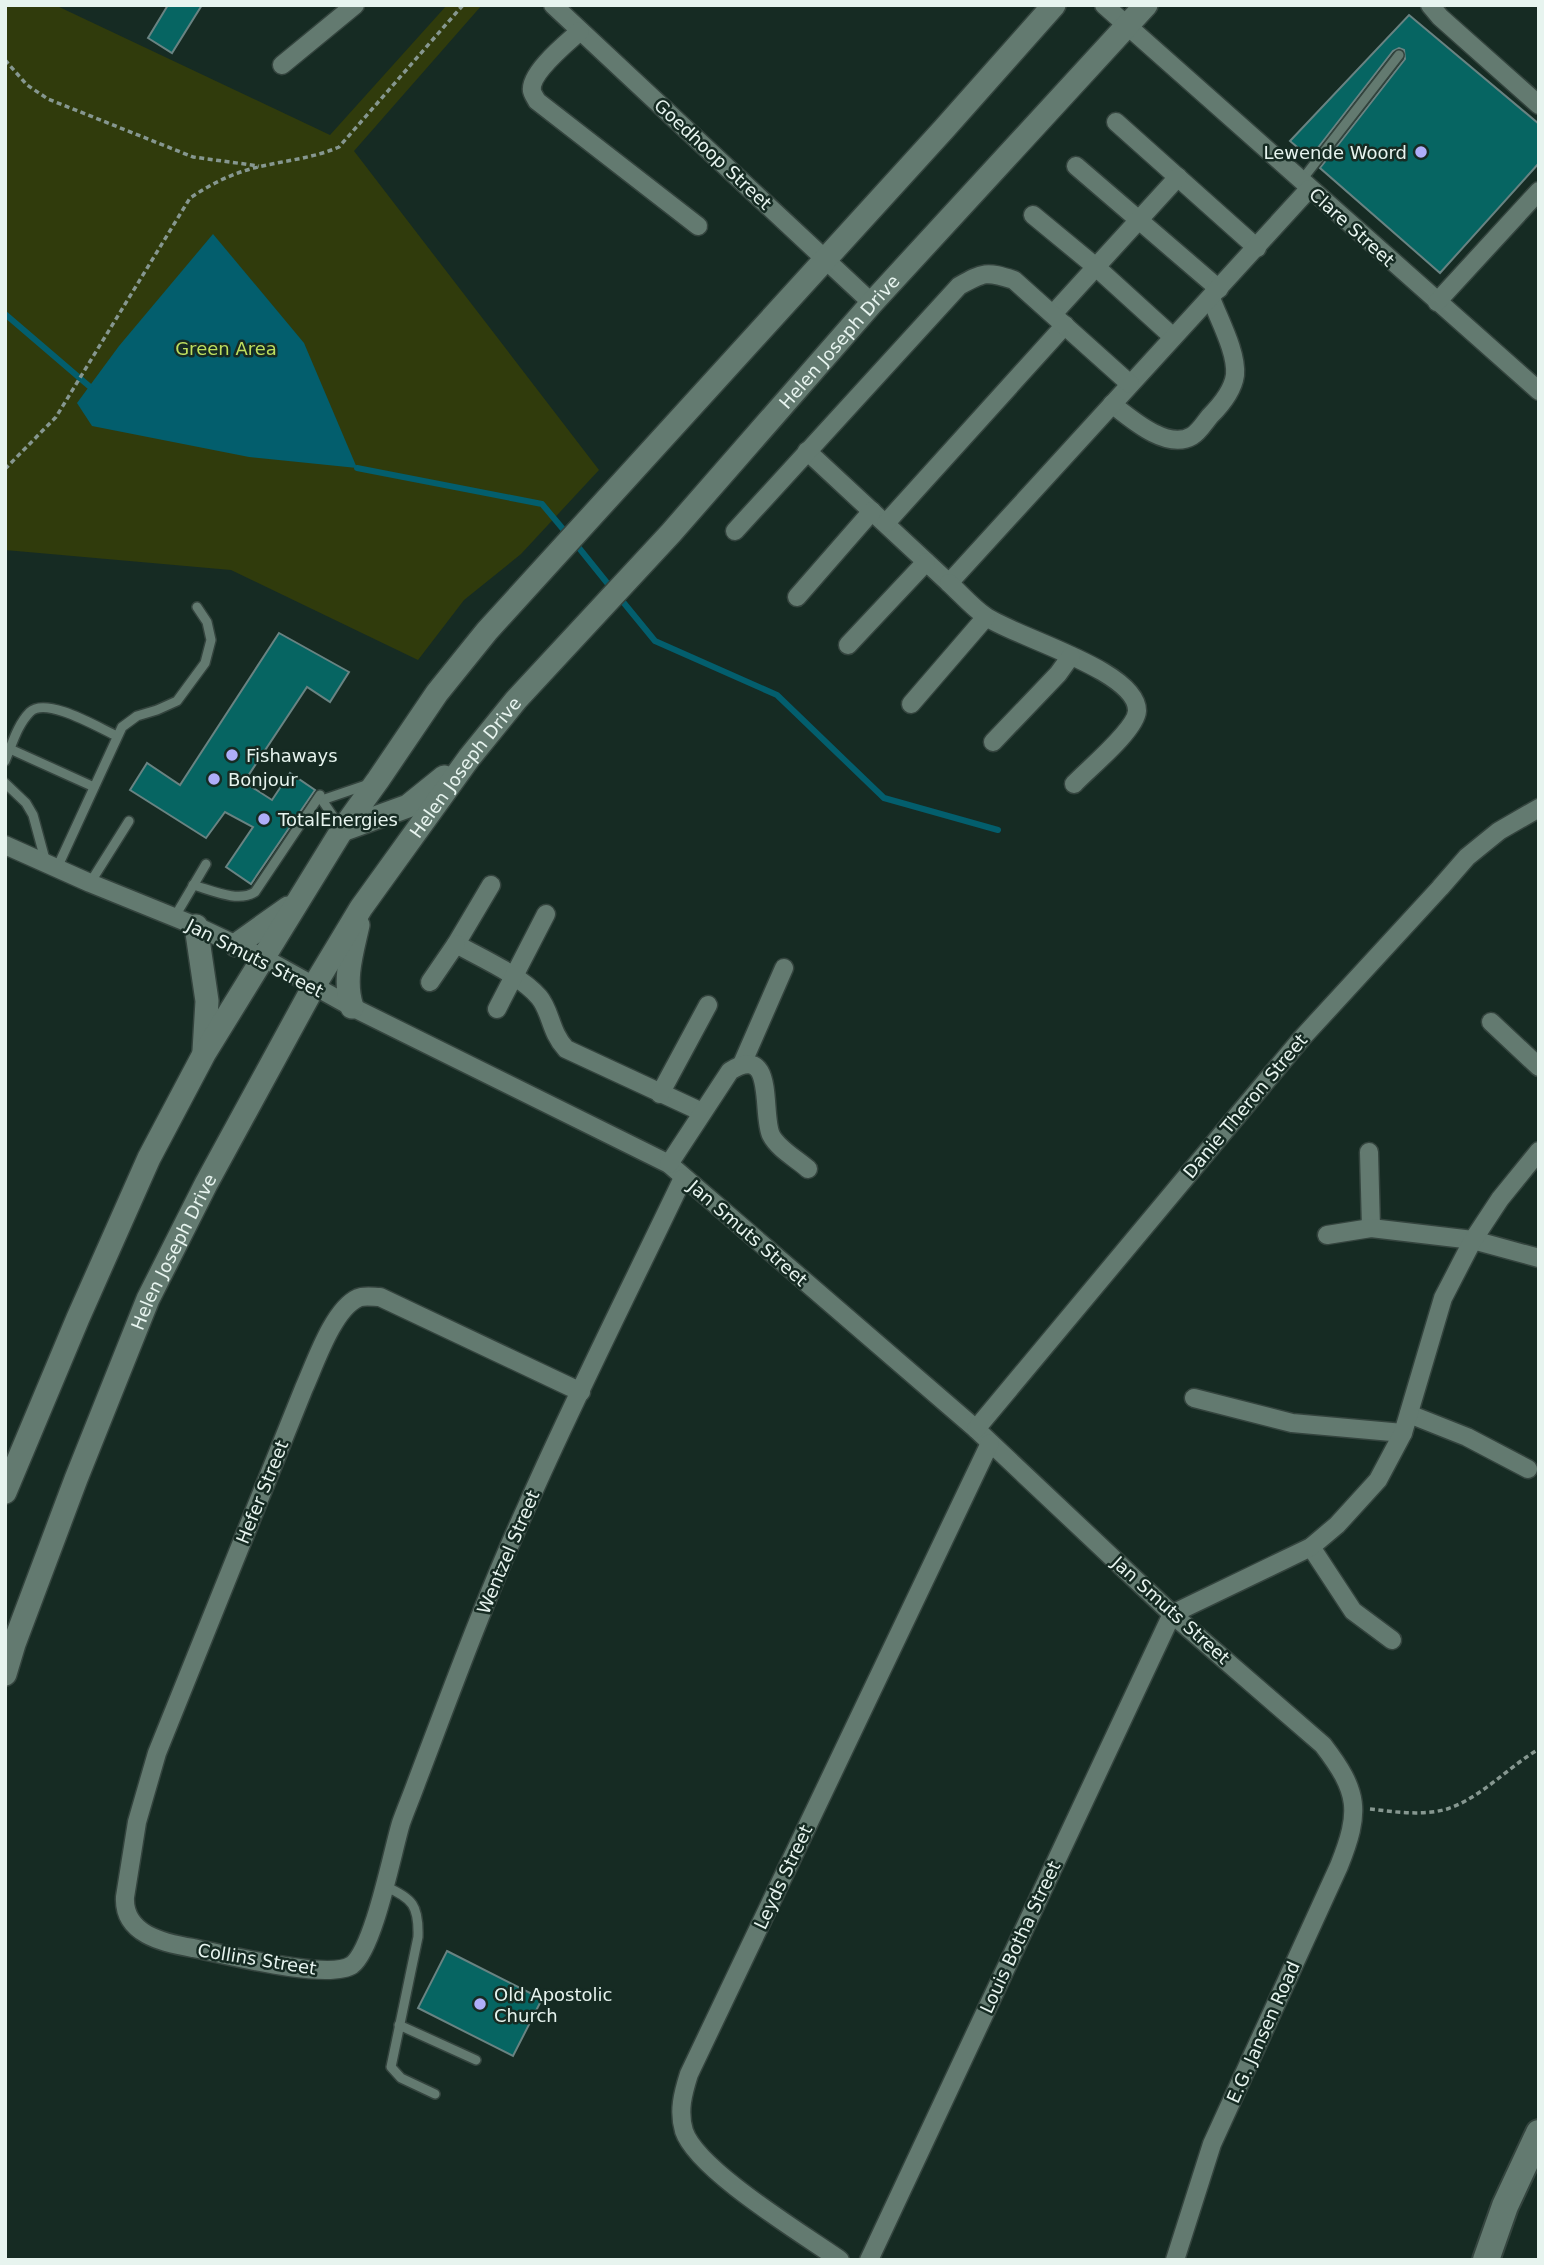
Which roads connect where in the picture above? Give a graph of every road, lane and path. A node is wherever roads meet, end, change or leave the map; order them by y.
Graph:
1 (355, 5) edge
2 (463, 5) edge
3 (553, 5) edge
4 (1054, 5) edge
5 (1104, 5) edge
6 (1146, 5) edge
7 (1430, 5) edge
8 (1127, 26) junction
9 (580, 31) junction
10 (1399, 55) dead end
11 (5, 60) edge
12 (282, 65) dead end
13 (1539, 105) edge
14 (1116, 122) dead end
15 (1076, 166) dead end
16 (264, 167) junction
17 (1178, 177) junction
18 (1305, 185) junction
19 (1539, 191) edge
20 (1033, 215) dead end
21 (1139, 219) junction
22 (698, 226) dead end
23 (1257, 248) junction
24 (826, 258) junction
25 (1096, 267) junction
26 (1215, 294) junction
27 (1437, 302) junction
28 (872, 303) junction
29 (1059, 319) junction
30 (1173, 337) junction
31 (1130, 384) junction
32 (1539, 391) edge
33 (1112, 404) junction
34 (807, 451) junction
35 (5, 469) edge
36 (872, 511) junction
37 (886, 523) junction
38 (735, 530) dead end
39 (926, 562) junction
40 (949, 583) junction
41 (797, 597) dead end
42 (197, 607) dead end
43 (986, 617) junction
44 (848, 645) dead end
45 (1071, 656) junction
46 (911, 704) dead end
47 (117, 736) junction
48 (993, 742) dead end
49 (10, 749) junction
50 (469, 758) junction
51 (5, 761) edge
52 (378, 780) junction
53 (5, 783) edge
54 (1074, 784) dead end
55 (94, 787) junction
56 (320, 795) dead end
57 (1539, 808) edge
58 (129, 821) dead end
59 (342, 830) junction
60 (5, 845) edge
61 (206, 864) dead end
62 (52, 866) junction
63 (90, 883) junction
64 (193, 885) junction
65 (491, 885) dead end
66 (295, 903) junction
67 (361, 908) junction
68 (546, 914) dead end
69 (174, 918) junction
70 (196, 926) junction
71 (456, 944) junction
72 (236, 945) junction
73 (262, 957) junction
74 (784, 968) dead end
75 (514, 978) junction
76 (430, 982) dead end
77 (314, 986) junction
78 (708, 1005) dead end
79 (352, 1007) junction
80 (497, 1009) dead end
81 (1491, 1022) dead end
82 (204, 1054) junction
83 (742, 1064) junction
84 (1539, 1067) edge
85 (660, 1094) junction
86 (702, 1112) junction
87 (1539, 1151) edge
88 (1369, 1152) dead end
89 (669, 1164) junction
90 (808, 1169) dead end
91 (683, 1178) junction
92 (1371, 1228) junction
93 (1327, 1235) dead end
94 (1474, 1240) junction
95 (1539, 1258) edge
96 (581, 1392) junction
97 (1194, 1398) dead end
98 (1409, 1414) junction
99 (976, 1429) junction
100 (1403, 1433) junction
101 (990, 1443) junction
102 (1528, 1469) dead end
103 (5, 1492) edge
104 (1311, 1547) junction
105 (1172, 1614) junction
106 (1392, 1640) dead end
107 (5, 1674) edge
108 (1539, 1749) edge
109 (1354, 1808) junction
110 (384, 1885) junction
111 (136, 1928) joint
112 (366, 1940) joint
113 (399, 2025) junction
114 (476, 2060) dead end
115 (435, 2094) dead end
116 (1539, 2133) edge
117 (839, 2260) edge
118 (869, 2260) edge
119 (1175, 2260) edge
120 (1486, 2260) edge

1 - 12 street
2 - 16 path
3 - 9 street, Goedhoop Street
4 - 24 street
5 - 8 street, Clare Street
6 - 8 street, Helen Joseph Drive
7 - 13 street
8 - 18 street, Clare Street
8 - 28 street, Helen Joseph Drive
9 - 22 street
9 - 24 street, Goedhoop Street
10 - 18 lane
11 - 16 path
14 - 17 street
15 - 21 street
16 - 35 path
17 - 21 street
17 - 23 street
18 - 23 street
18 - 27 street, Clare Street
19 - 27 street
20 - 25 street
21 - 25 street
21 - 26 street
23 - 26 street
24 - 28 street, Goedhoop Street
24 - 52 street
25 - 29 street
25 - 30 street
26 - 30 street
26 - 33 street
27 - 32 street, Clare Street
28 - 50 street, Helen Joseph Drive
29 - 31 street
29 - 34 street
29 - 37 street
30 - 31 street
31 - 33 street
33 - 40 street
34 - 36 street
34 - 38 street
36 - 37 street
36 - 41 street
37 - 39 street
39 - 40 street
39 - 44 street
40 - 43 street
42 - 47 lane
43 - 45 street
43 - 46 street
45 - 48 street
45 - 54 street
47 - 49 lane
47 - 55 lane
49 - 51 lane
49 - 55 lane
50 - 59 street
50 - 67 street, Helen Joseph Drive
52 - 59 street
52 - 59 lane
53 - 62 lane
55 - 62 lane
56 - 64 lane
57 - 99 street, Danie Theron Street
58 - 63 lane
59 - 66 street
60 - 62 street, Jan Smuts Street
61 - 64 lane
62 - 63 street, Jan Smuts Street
63 - 69 street, Jan Smuts Street
64 - 69 lane
65 - 71 street
66 - 72 street
66 - 73 street
67 - 77 street, Helen Joseph Drive
67 - 79 street
68 - 75 street
69 - 70 street, Jan Smuts Street
70 - 72 street, Jan Smuts Street
70 - 82 street
71 - 75 street
71 - 76 street
72 - 73 street, Jan Smuts Street
73 - 77 street, Jan Smuts Street
73 - 82 street
74 - 83 street
75 - 80 street
75 - 85 street
77 - 79 street, Jan Smuts Street
77 - 107 street, Helen Joseph Drive
78 - 85 street
79 - 89 street, Jan Smuts Street
81 - 84 street
82 - 103 street
83 - 86 street
83 - 90 street
85 - 86 street
86 - 89 street
87 - 94 street
88 - 92 street
89 - 91 street, Jan Smuts Street
91 - 96 street, Wentzel Street
91 - 99 street, Jan Smuts Street
92 - 93 street
92 - 94 street
94 - 95 street
94 - 98 street
96 - 110 street, Wentzel Street
96 - 111 street, Hefer Street
97 - 100 street
98 - 100 street
98 - 102 street
99 - 101 street, Jan Smuts Street
100 - 104 street
101 - 105 street, Jan Smuts Street
101 - 117 street, Leyds Street
104 - 105 street
104 - 106 street
105 - 109 street, Jan Smuts Street
105 - 118 street, Louis Botha Street
108 - 109 path
109 - 119 street, E.G. Jansen Road
110 - 112 street, Wentzel Street
110 - 113 lane
111 - 112 street, Collins Street
113 - 114 lane
113 - 115 lane
116 - 120 main road

